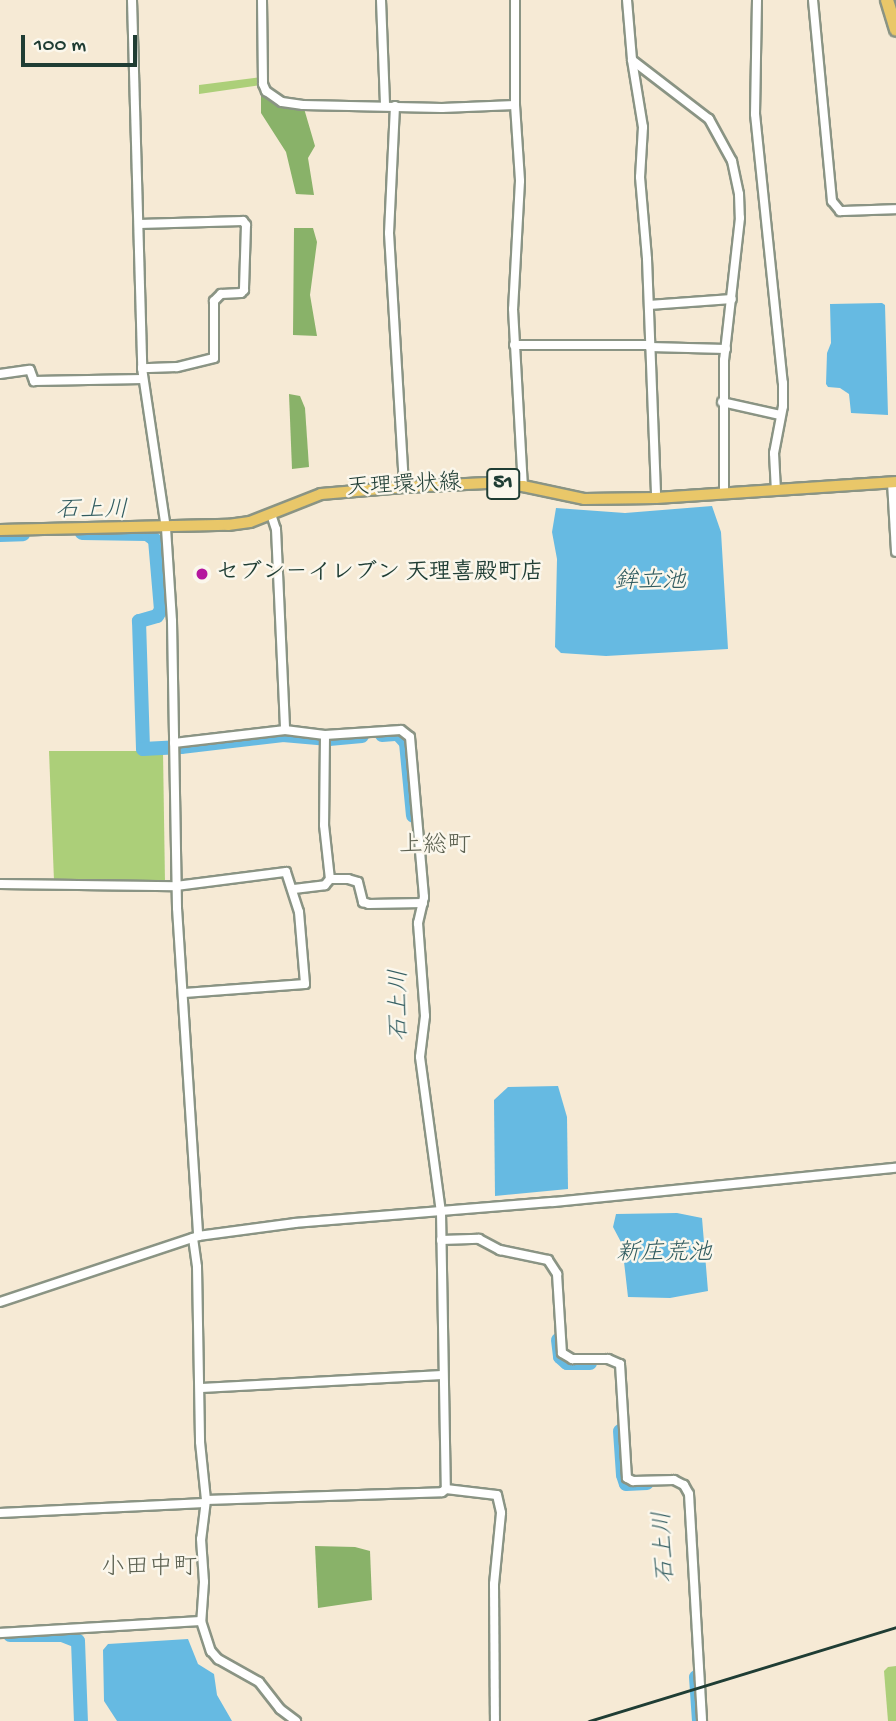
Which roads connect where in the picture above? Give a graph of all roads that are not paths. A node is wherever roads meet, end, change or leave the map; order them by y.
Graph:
1 (132, 0) edge
2 (262, 0) edge
3 (381, 0) edge
4 (515, 0) edge
5 (627, 0) edge
6 (757, 0) edge
7 (813, 0) edge
8 (887, 0) edge
9 (894, 0) edge
10 (896, 12) edge
11 (896, 30) edge
12 (632, 60) junction
13 (515, 105) junction
14 (390, 106) junction
15 (896, 209) edge
16 (139, 224) junction
17 (732, 299) junction
18 (649, 305) junction
19 (514, 345) junction
20 (650, 346) junction
21 (726, 349) junction
22 (142, 368) junction
23 (0, 374) edge
24 (143, 379) junction
25 (722, 402) junction
26 (780, 415) junction
27 (894, 482) edge
28 (523, 486) junction
29 (404, 487) junction
30 (776, 489) junction
31 (724, 491) junction
32 (656, 498) junction
33 (271, 514) junction
34 (166, 528) junction
35 (0, 530) edge
36 (896, 552) edge
37 (285, 730) junction
38 (325, 738) junction
39 (174, 743) junction
40 (330, 879) junction
41 (0, 884) edge
42 (176, 886) junction
43 (294, 889) junction
44 (423, 903) junction
45 (184, 993) junction
46 (896, 1168) edge
47 (440, 1212) junction
48 (195, 1237) junction
49 (441, 1240) junction
50 (0, 1302) edge
51 (443, 1375) junction
52 (201, 1388) junction
53 (446, 1489) junction
54 (205, 1502) junction
55 (0, 1513) edge
56 (201, 1621) junction
57 (0, 1633) edge
58 (296, 1721) edge
59 (495, 1721) edge
60 (702, 1721) edge

1 - 16 street
2 - 14 street
3 - 14 street
4 - 13 street
5 - 12 street
6 - 26 street
7 - 15 street
8 - 11 highway
9 - 10 highway
12 - 17 street
12 - 18 street
13 - 14 street
13 - 19 street
14 - 29 street
16 - 22 street
16 - 22 street
17 - 18 street
17 - 21 street
18 - 20 street
19 - 20 street
19 - 28 street
20 - 21 street
20 - 32 street
21 - 25 street
22 - 24 street
23 - 24 street
24 - 34 street
25 - 26 street
25 - 31 street
26 - 30 street
27 - 30 main road, 天理環状線 / 51
27 - 36 street
28 - 29 main road, 天理環状線 / 51
28 - 32 main road, 天理環状線 / 51
29 - 33 main road, 天理環状線 / 51
30 - 31 main road, 天理環状線 / 51
31 - 32 main road, 天理環状線 / 51
33 - 34 main road, 天理環状線 / 51
33 - 37 street
34 - 35 main road, 天理環状線 / 51
34 - 39 street
37 - 38 street
37 - 39 street
38 - 40 street
38 - 44 street
39 - 42 street
40 - 43 street
40 - 44 street
41 - 42 street
42 - 43 street
42 - 45 street
43 - 45 street
44 - 47 street
45 - 48 street
46 - 47 street
47 - 48 street
47 - 49 street
48 - 50 street
48 - 52 street
49 - 51 street
49 - 60 street
51 - 52 street
51 - 53 street
52 - 54 street
53 - 54 street
53 - 59 street
54 - 55 street
54 - 56 street
56 - 57 street
56 - 58 street

